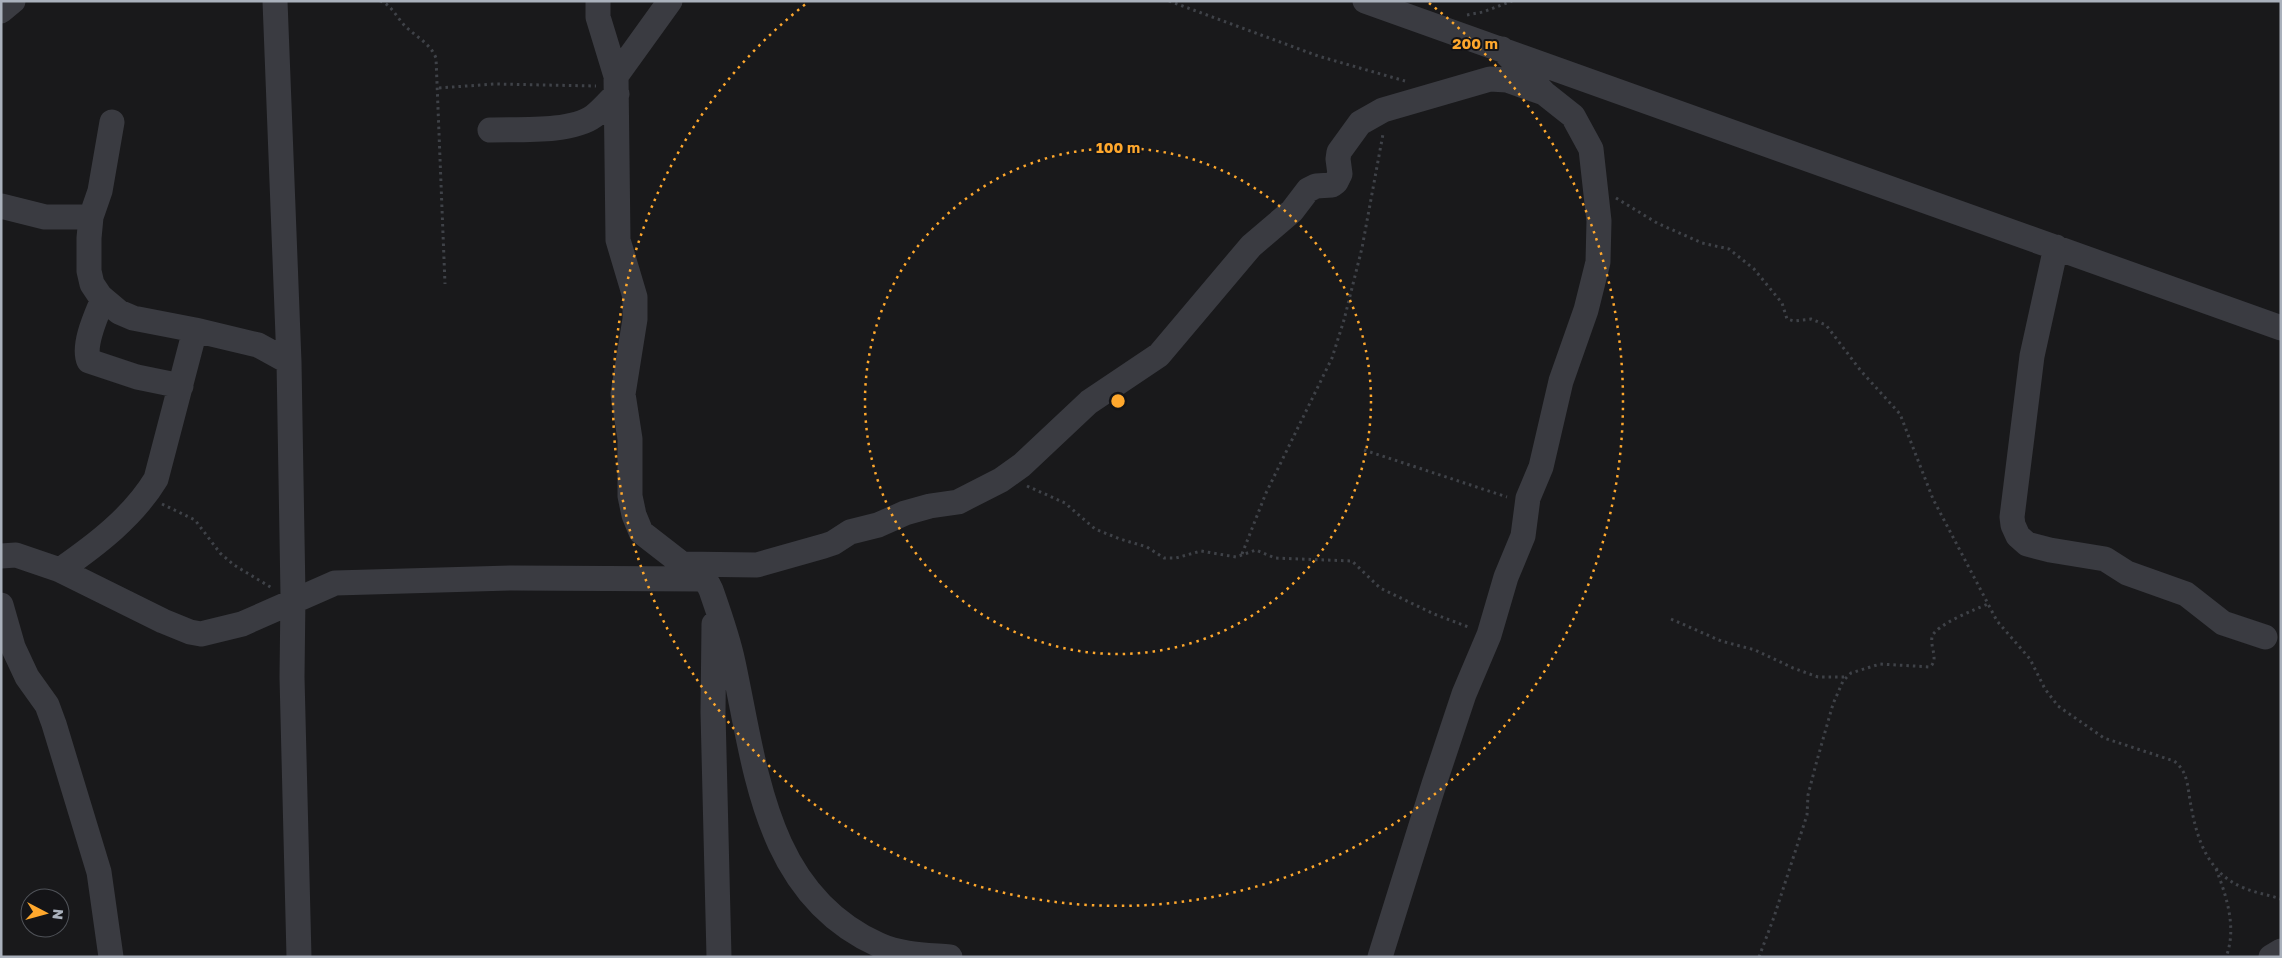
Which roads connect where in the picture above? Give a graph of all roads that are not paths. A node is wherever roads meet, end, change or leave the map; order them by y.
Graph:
1 (13, 1) edge
2 (275, 1) edge
3 (598, 1) edge
4 (670, 1) edge
5 (1365, 1) edge
6 (1, 11) edge
7 (1502, 50) junction
8 (616, 85) junction
9 (1544, 93) junction
10 (112, 122) dead end
11 (490, 130) dead end
12 (1, 206) edge
13 (91, 217) junction
14 (2056, 248) junction
15 (103, 299) junction
16 (2281, 328) edge
17 (195, 330) junction
18 (289, 362) junction
19 (180, 386) junction
20 (1, 556) edge
21 (60, 570) junction
22 (692, 572) junction
23 (293, 598) junction
24 (715, 600) junction
25 (1, 605) edge
26 (2265, 637) dead end
27 (2281, 951) edge
28 (111, 957) edge
29 (299, 957) edge
30 (720, 957) edge
31 (950, 957) edge
32 (1380, 957) edge
33 (2271, 957) edge

1 - 6 street
2 - 18 street
3 - 8 street
4 - 8 street
5 - 7 street
7 - 9 street
7 - 14 street
8 - 11 street
8 - 22 street
9 - 22 street
9 - 32 street
10 - 13 street
12 - 13 street
13 - 15 street
14 - 16 street
14 - 26 street
15 - 17 street
15 - 19 street
17 - 18 street
17 - 19 street
18 - 23 street
19 - 21 street
20 - 21 street
21 - 23 street
22 - 23 street
22 - 24 street
23 - 29 street
24 - 30 street
24 - 31 street
25 - 28 street
27 - 33 street

